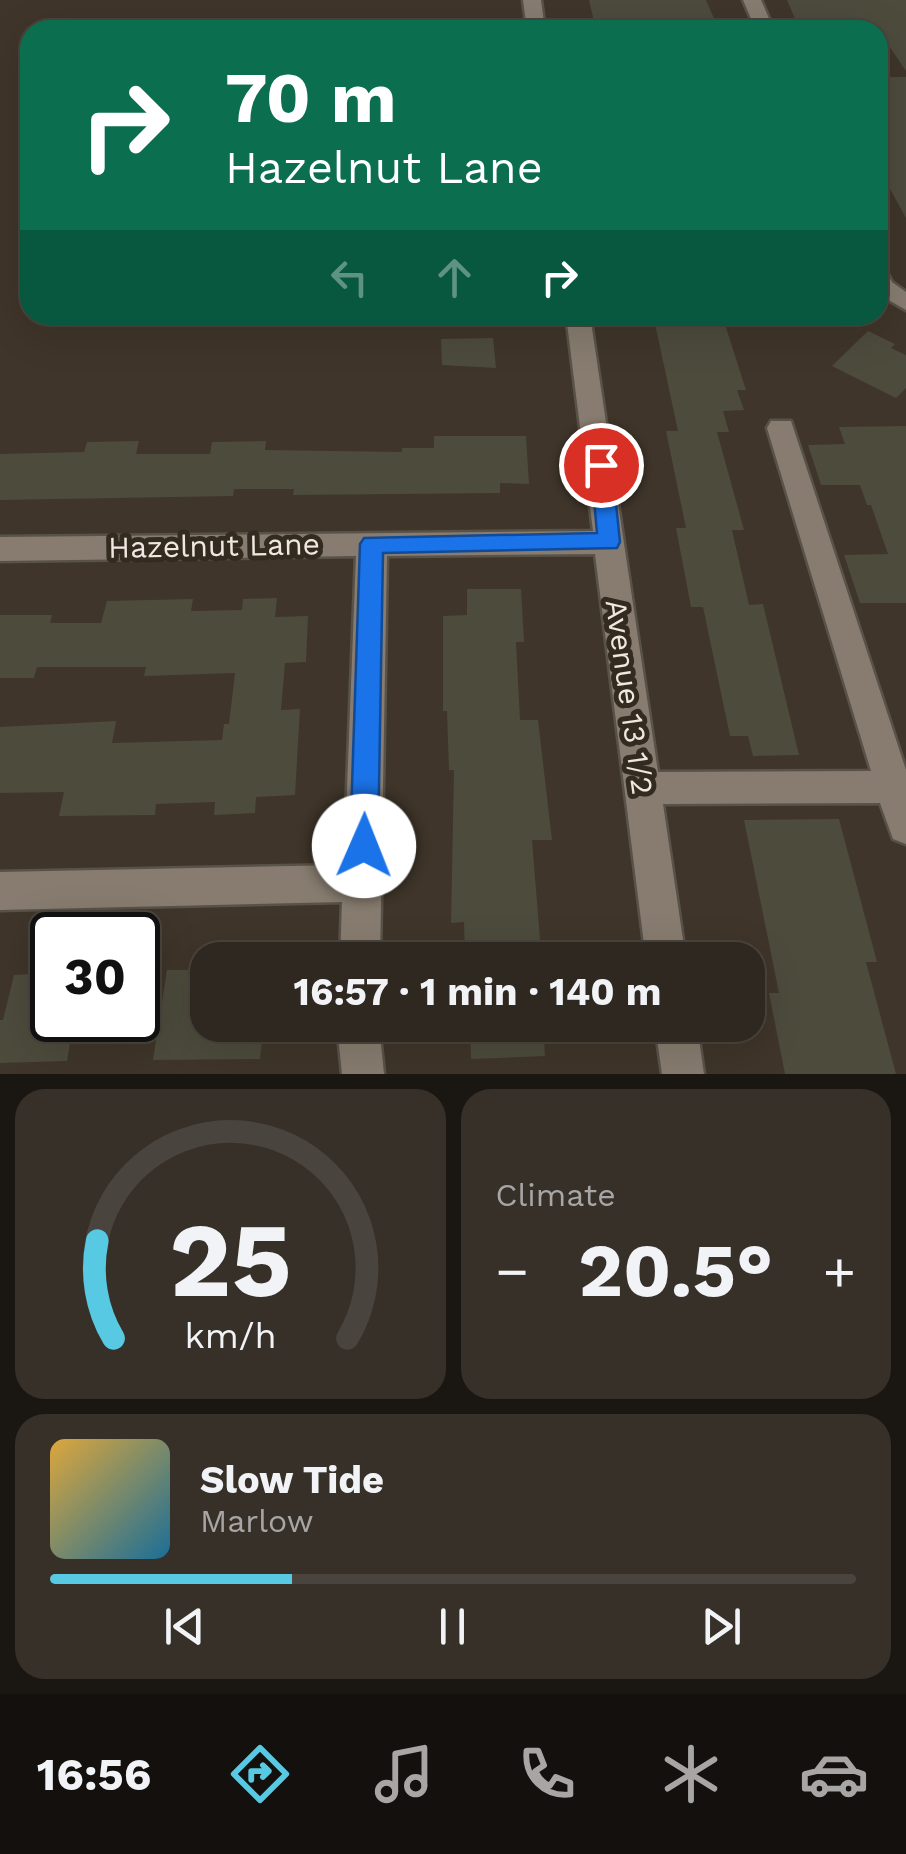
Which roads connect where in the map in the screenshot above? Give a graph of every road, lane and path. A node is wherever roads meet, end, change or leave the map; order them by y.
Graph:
1 (579, 325) edge
2 (781, 428) dead end
3 (609, 542) junction
4 (372, 544) junction
5 (0, 549) edge
6 (641, 788) junction
7 (894, 788) junction
8 (906, 827) edge
9 (363, 884) junction
10 (0, 891) edge
11 (361, 942) edge
12 (663, 942) edge
13 (359, 1042) edge
14 (678, 1042) edge
15 (362, 1074) edge
16 (683, 1074) edge

1 - 3 street, Avenue 13 1/2
2 - 7 street
3 - 4 street, Hazelnut Lane
3 - 6 street, Avenue 13 1/2
4 - 5 street, Hazelnut Lane
4 - 9 street
6 - 7 street
6 - 12 street, Avenue 13 1/2
7 - 8 street
9 - 10 street
9 - 11 street
13 - 15 street
14 - 16 street

